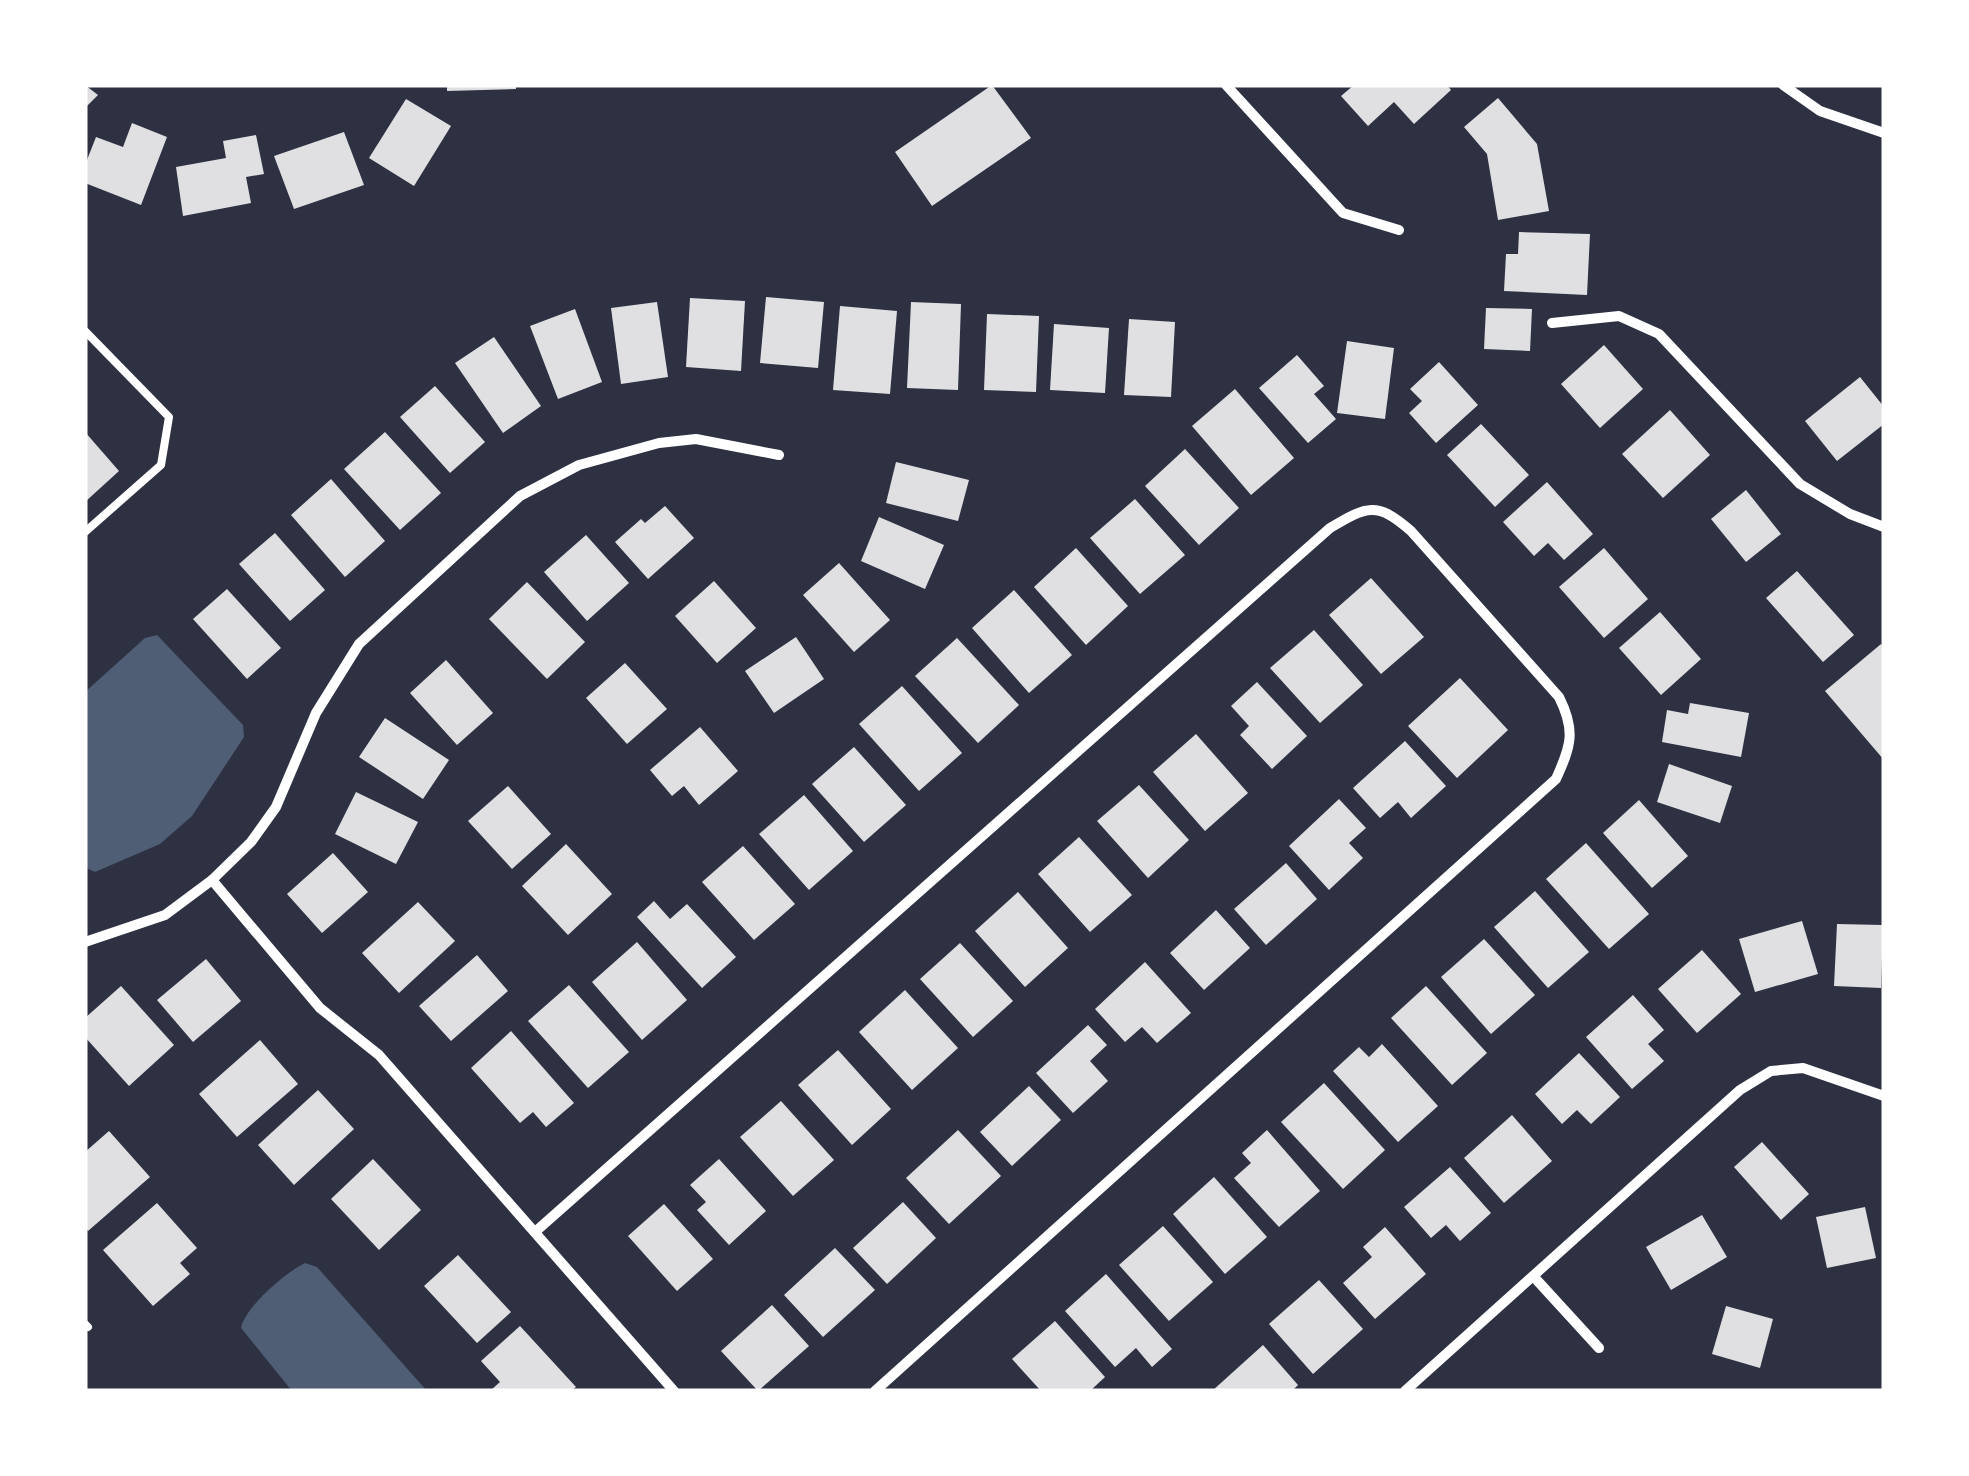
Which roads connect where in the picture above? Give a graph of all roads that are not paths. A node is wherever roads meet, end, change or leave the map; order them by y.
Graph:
1 (1226, 85) edge
2 (1783, 85) edge
3 (1884, 133) edge
4 (1399, 230) dead end
5 (1552, 322) dead end
6 (85, 331) edge
7 (779, 455) dead end
8 (1884, 527) edge
9 (85, 532) edge
10 (212, 880) junction
11 (85, 942) edge
12 (1884, 1096) edge
13 (536, 1232) junction
14 (1534, 1277) junction
15 (1599, 1348) dead end
16 (674, 1391) edge
17 (875, 1391) edge
18 (1405, 1391) edge

1 - 4 street
2 - 3 street
5 - 8 street
6 - 9 lane
7 - 10 street
10 - 11 street
10 - 13 street
12 - 14 street
13 - 16 street
13 - 17 street
14 - 15 street
14 - 18 street

